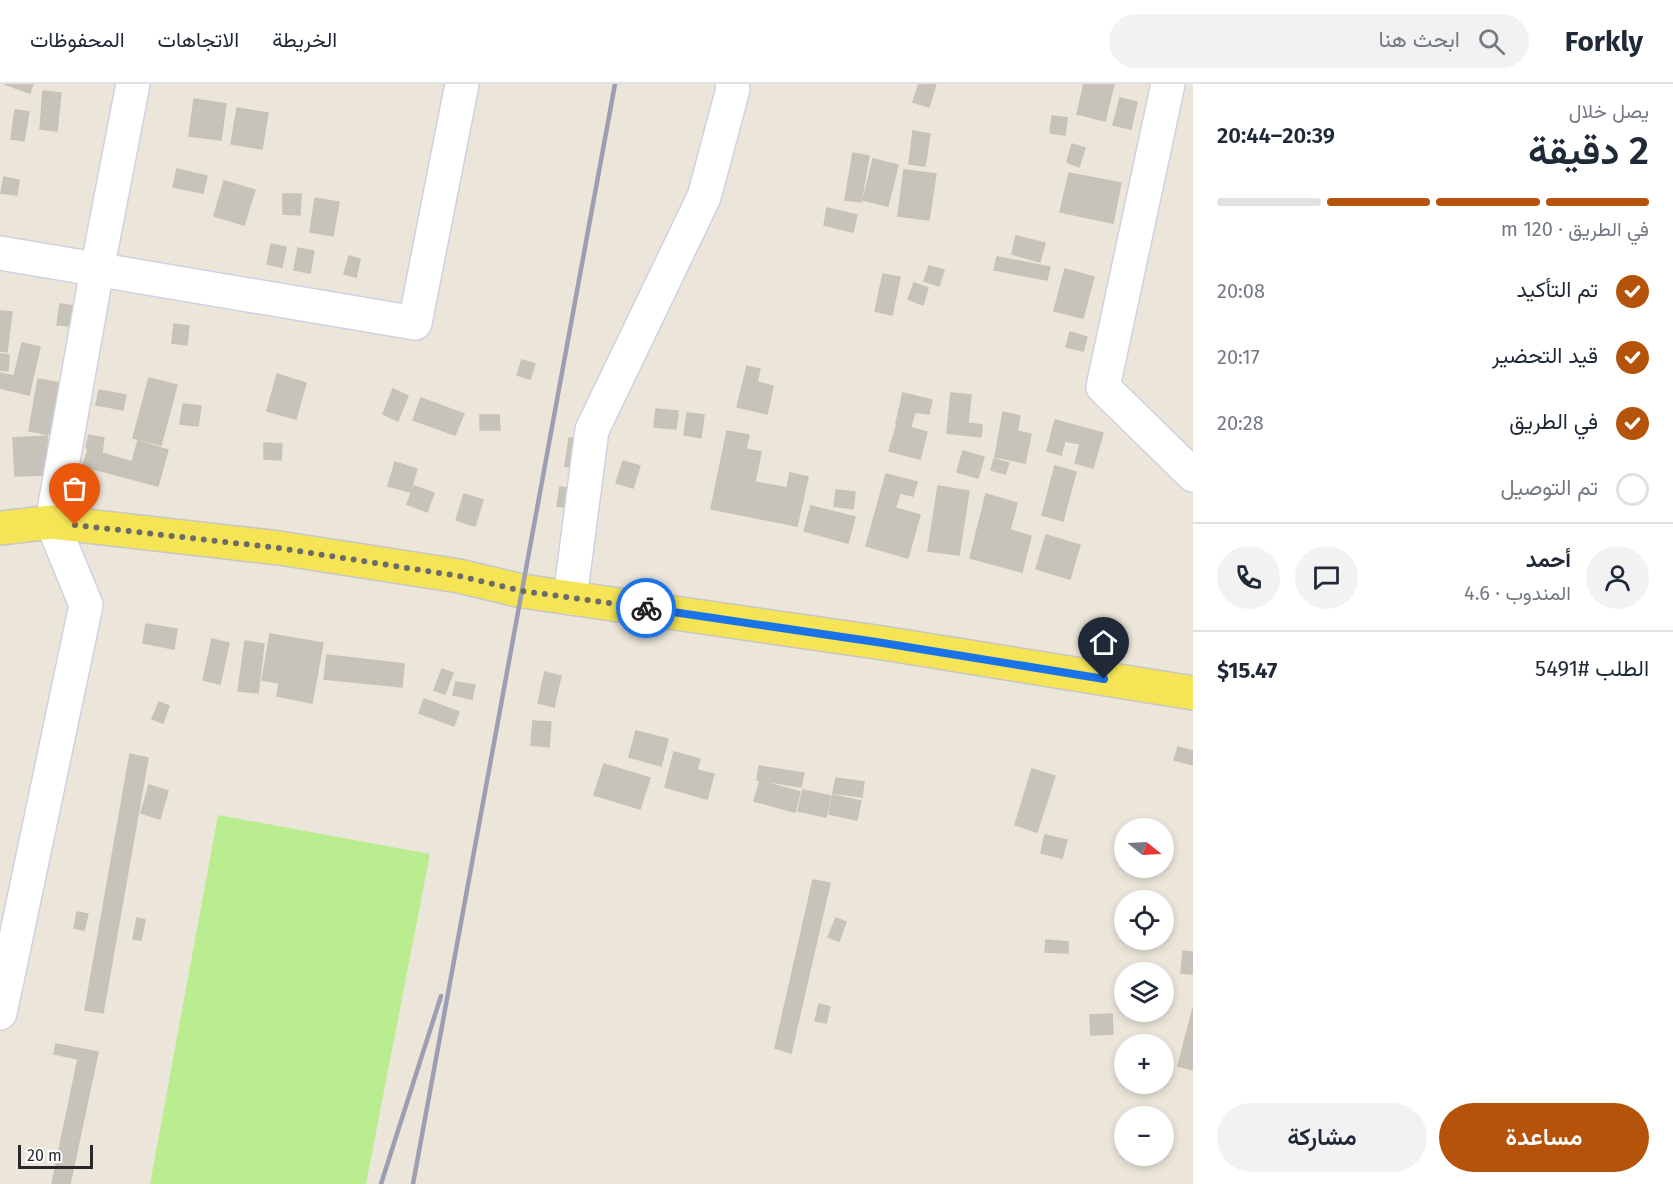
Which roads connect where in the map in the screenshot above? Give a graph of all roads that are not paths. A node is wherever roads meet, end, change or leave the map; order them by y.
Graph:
1 (133, 84) edge
2 (462, 84) edge
3 (732, 84) edge
4 (1168, 84) edge
5 (0, 253) edge
6 (97, 270) junction
7 (1193, 475) edge
8 (52, 522) junction
9 (0, 528) edge
10 (570, 598) junction
11 (1193, 693) edge
12 (0, 1013) edge

1 - 6 street
2 - 6 street
3 - 10 street
4 - 7 street
5 - 6 street
6 - 8 street
8 - 9 main road
8 - 10 main road
8 - 12 street
10 - 11 main road

